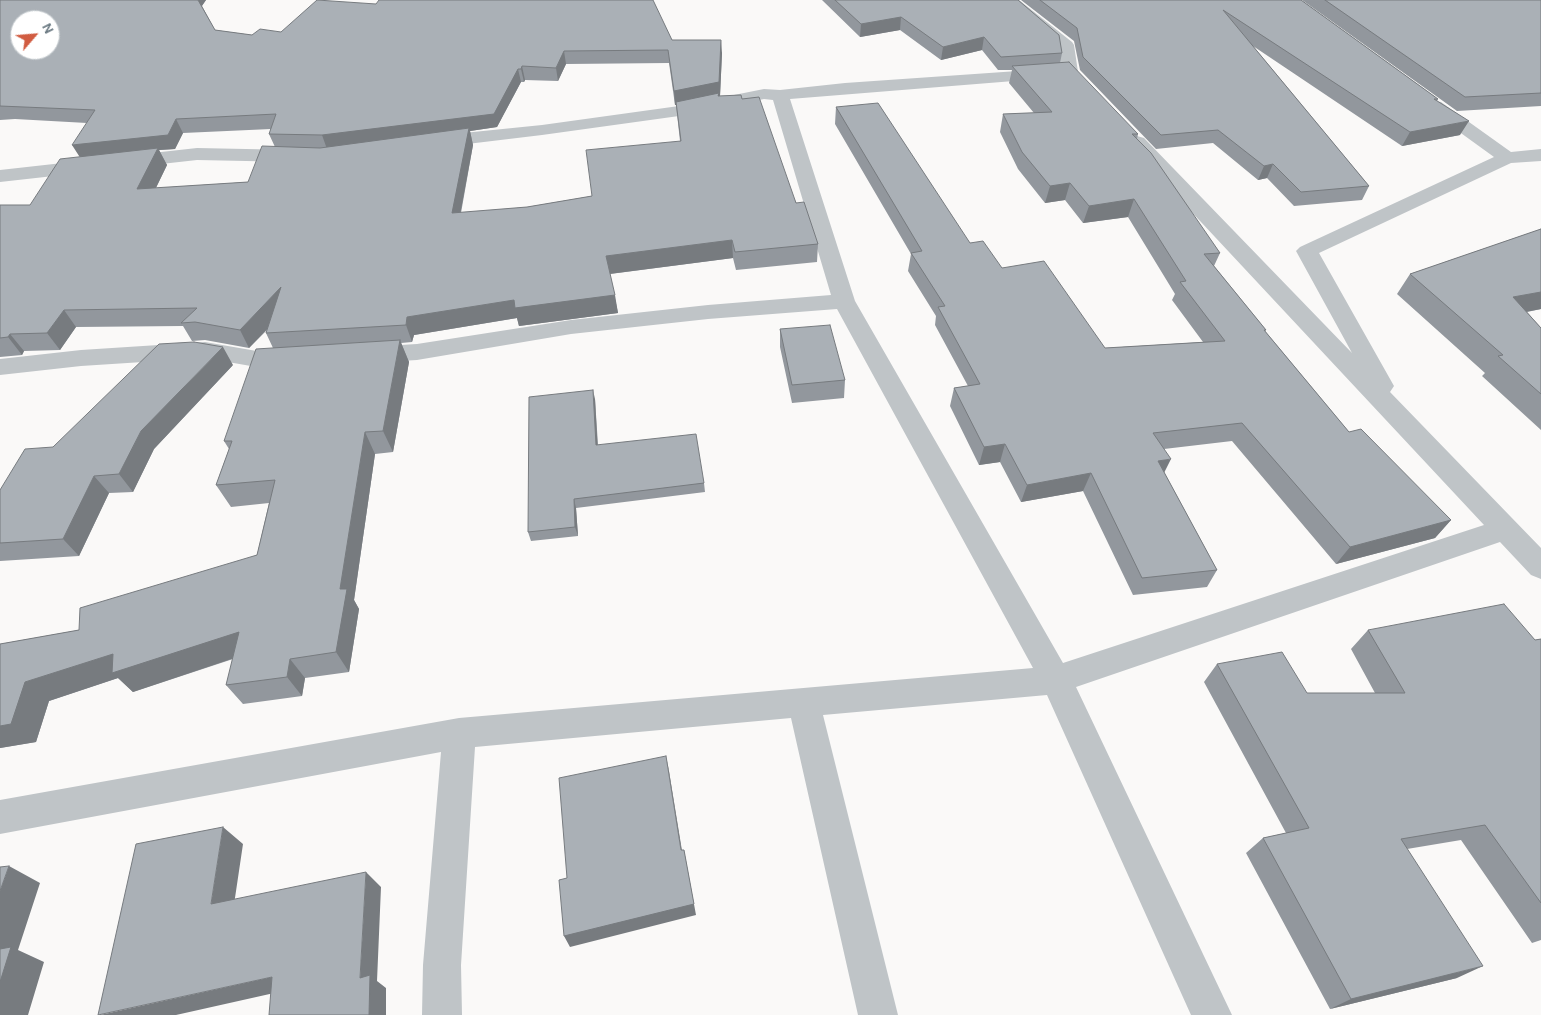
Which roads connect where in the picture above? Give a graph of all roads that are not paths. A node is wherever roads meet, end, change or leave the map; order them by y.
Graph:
1 (1010, 0) edge
2 (780, 94) junction
3 (1418, 94) edge
4 (1125, 130) edge
5 (414, 144) edge
6 (309, 156) edge
7 (1541, 156) edge
8 (1507, 158) junction
9 (0, 176) edge
10 (844, 300) junction
11 (348, 356) edge
12 (308, 359) edge
13 (0, 367) edge
14 (1401, 420) junction
15 (1505, 529) junction
16 (1541, 567) edge
17 (1056, 680) junction
18 (804, 702) junction
19 (459, 732) junction
20 (0, 817) edge
21 (442, 1015) edge
22 (878, 1015) edge
23 (1212, 1015) edge

1 - 2 street
2 - 5 street
2 - 10 street
3 - 8 street
4 - 14 street
6 - 9 street
7 - 8 street
8 - 14 street
10 - 11 street
10 - 17 street
12 - 13 street
14 - 15 street
15 - 16 street
15 - 17 street
17 - 18 street
17 - 23 street
18 - 19 street
18 - 22 street
19 - 20 street
19 - 21 street

